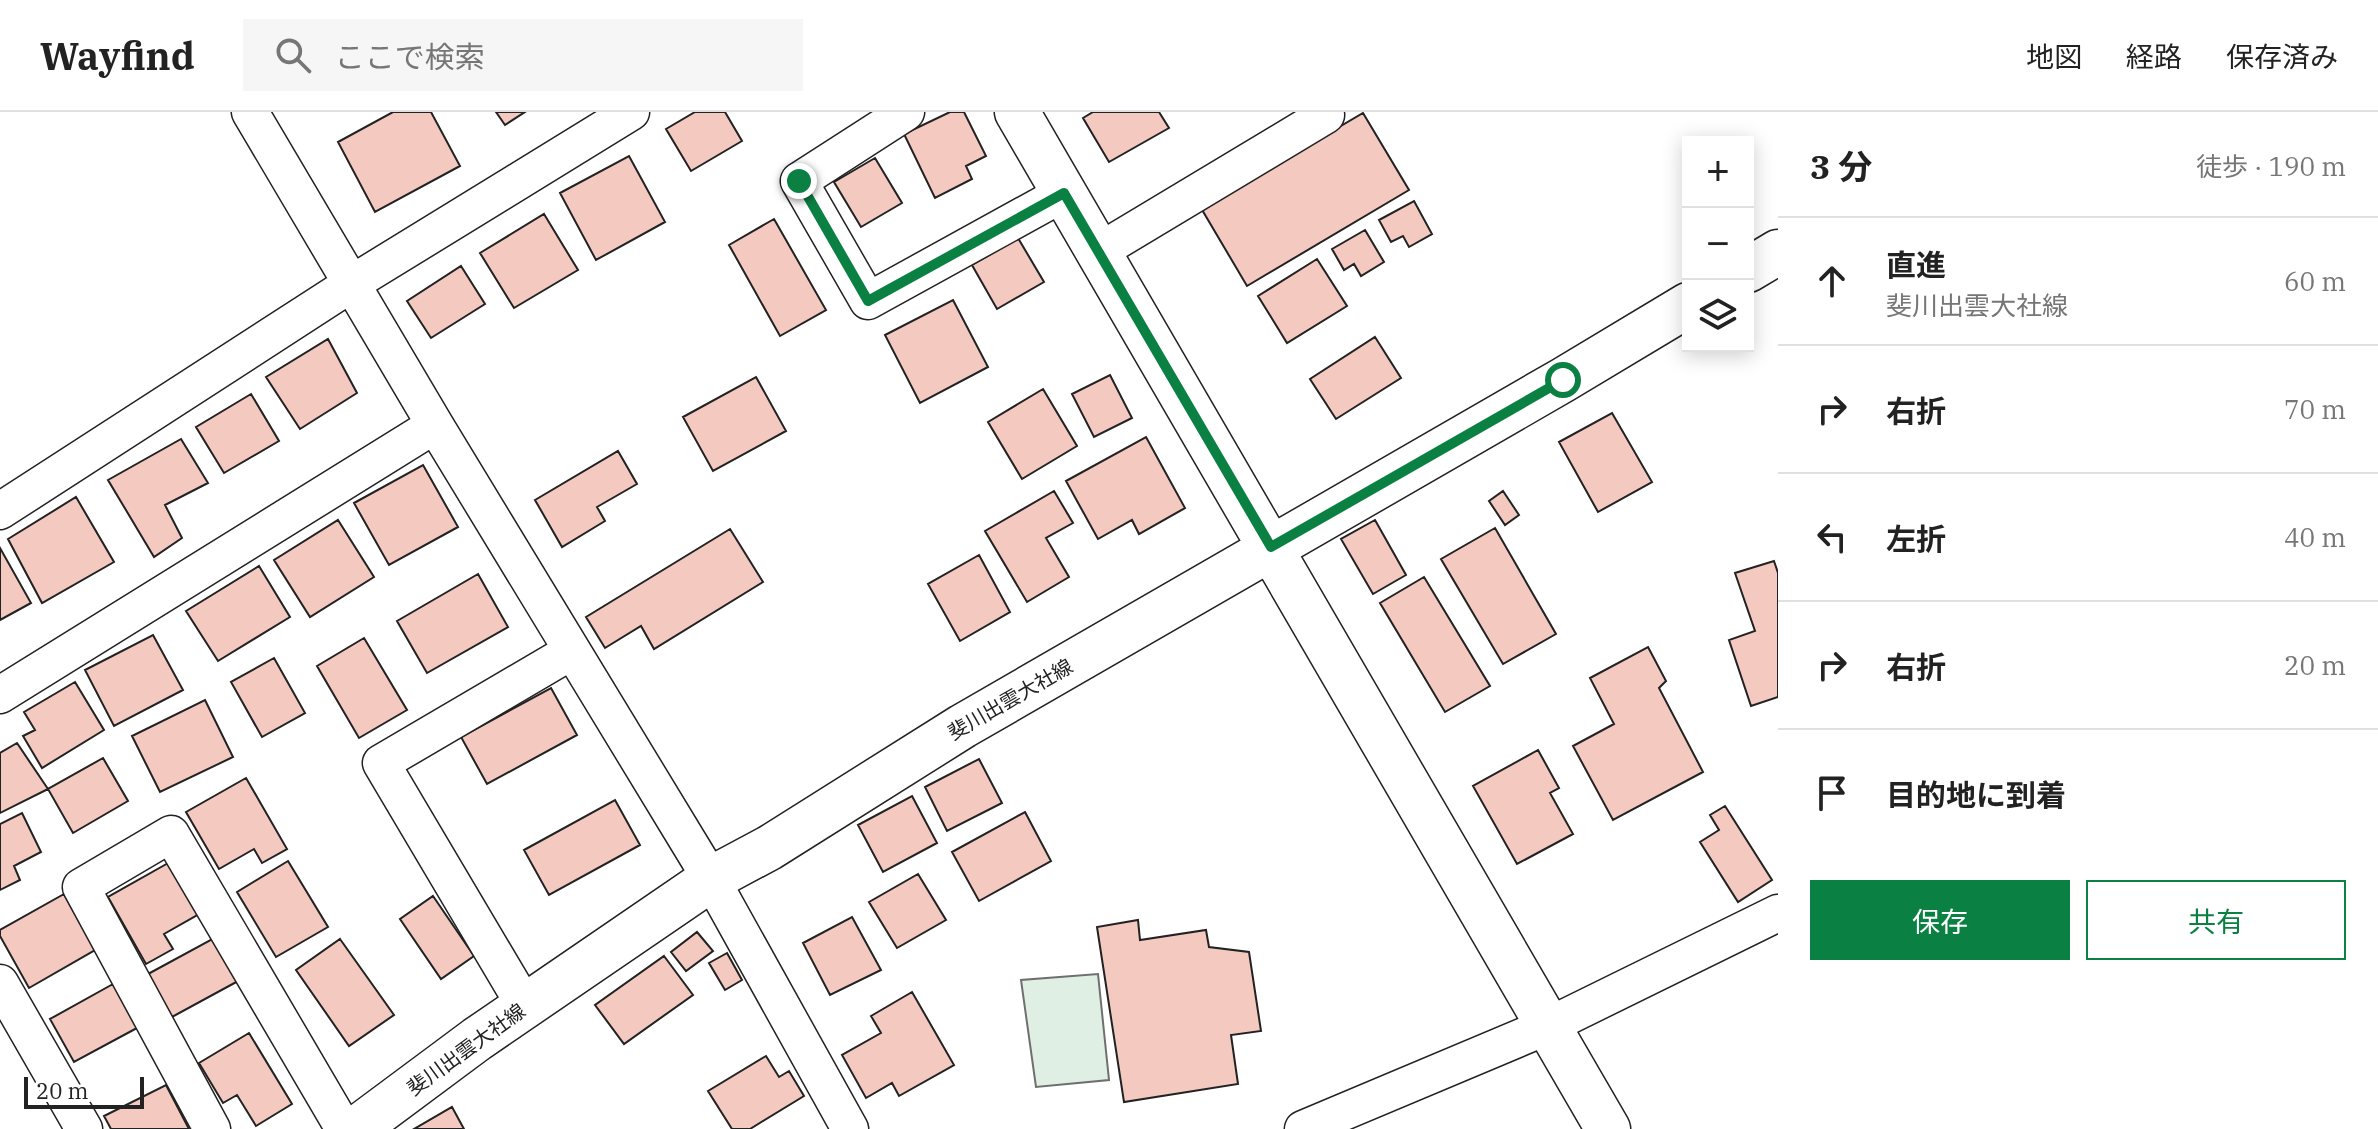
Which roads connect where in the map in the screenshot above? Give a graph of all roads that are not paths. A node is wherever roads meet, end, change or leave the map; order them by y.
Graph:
1 (250, 112) edge
2 (631, 112) edge
3 (906, 112) edge
4 (1017, 112) edge
5 (1326, 115) dead end
6 (1064, 193) junction
7 (1098, 252) junction
8 (1778, 252) edge
9 (1754, 266) edge
10 (351, 284) junction
11 (1682, 309) edge
12 (435, 425) junction
13 (0, 511) edge
14 (1271, 547) junction
15 (572, 651) junction
16 (0, 695) edge
17 (711, 879) junction
18 (1778, 913) edge
19 (3, 992) edge
20 (525, 1006) junction
21 (1548, 1026) junction
22 (84, 1129) edge
23 (212, 1129) edge
24 (344, 1129) edge
25 (356, 1129) edge
26 (850, 1129) edge
27 (1303, 1129) edge
28 (1608, 1129) edge

1 - 10 street
2 - 10 street
3 - 6 street
4 - 6 main road
5 - 7 street
6 - 7 main road
7 - 14 main road
8 - 9 main road
10 - 12 street
10 - 13 street
11 - 14 main road, 斐川出雲大社線
12 - 15 street
12 - 16 street
14 - 17 main road, 斐川出雲大社線
14 - 21 main road
15 - 17 street
15 - 20 street
17 - 20 main road, 斐川出雲大社線
17 - 26 street
18 - 21 street
19 - 22 street
20 - 25 main road, 斐川出雲大社線
21 - 27 street
21 - 28 main road
23 - 24 street

